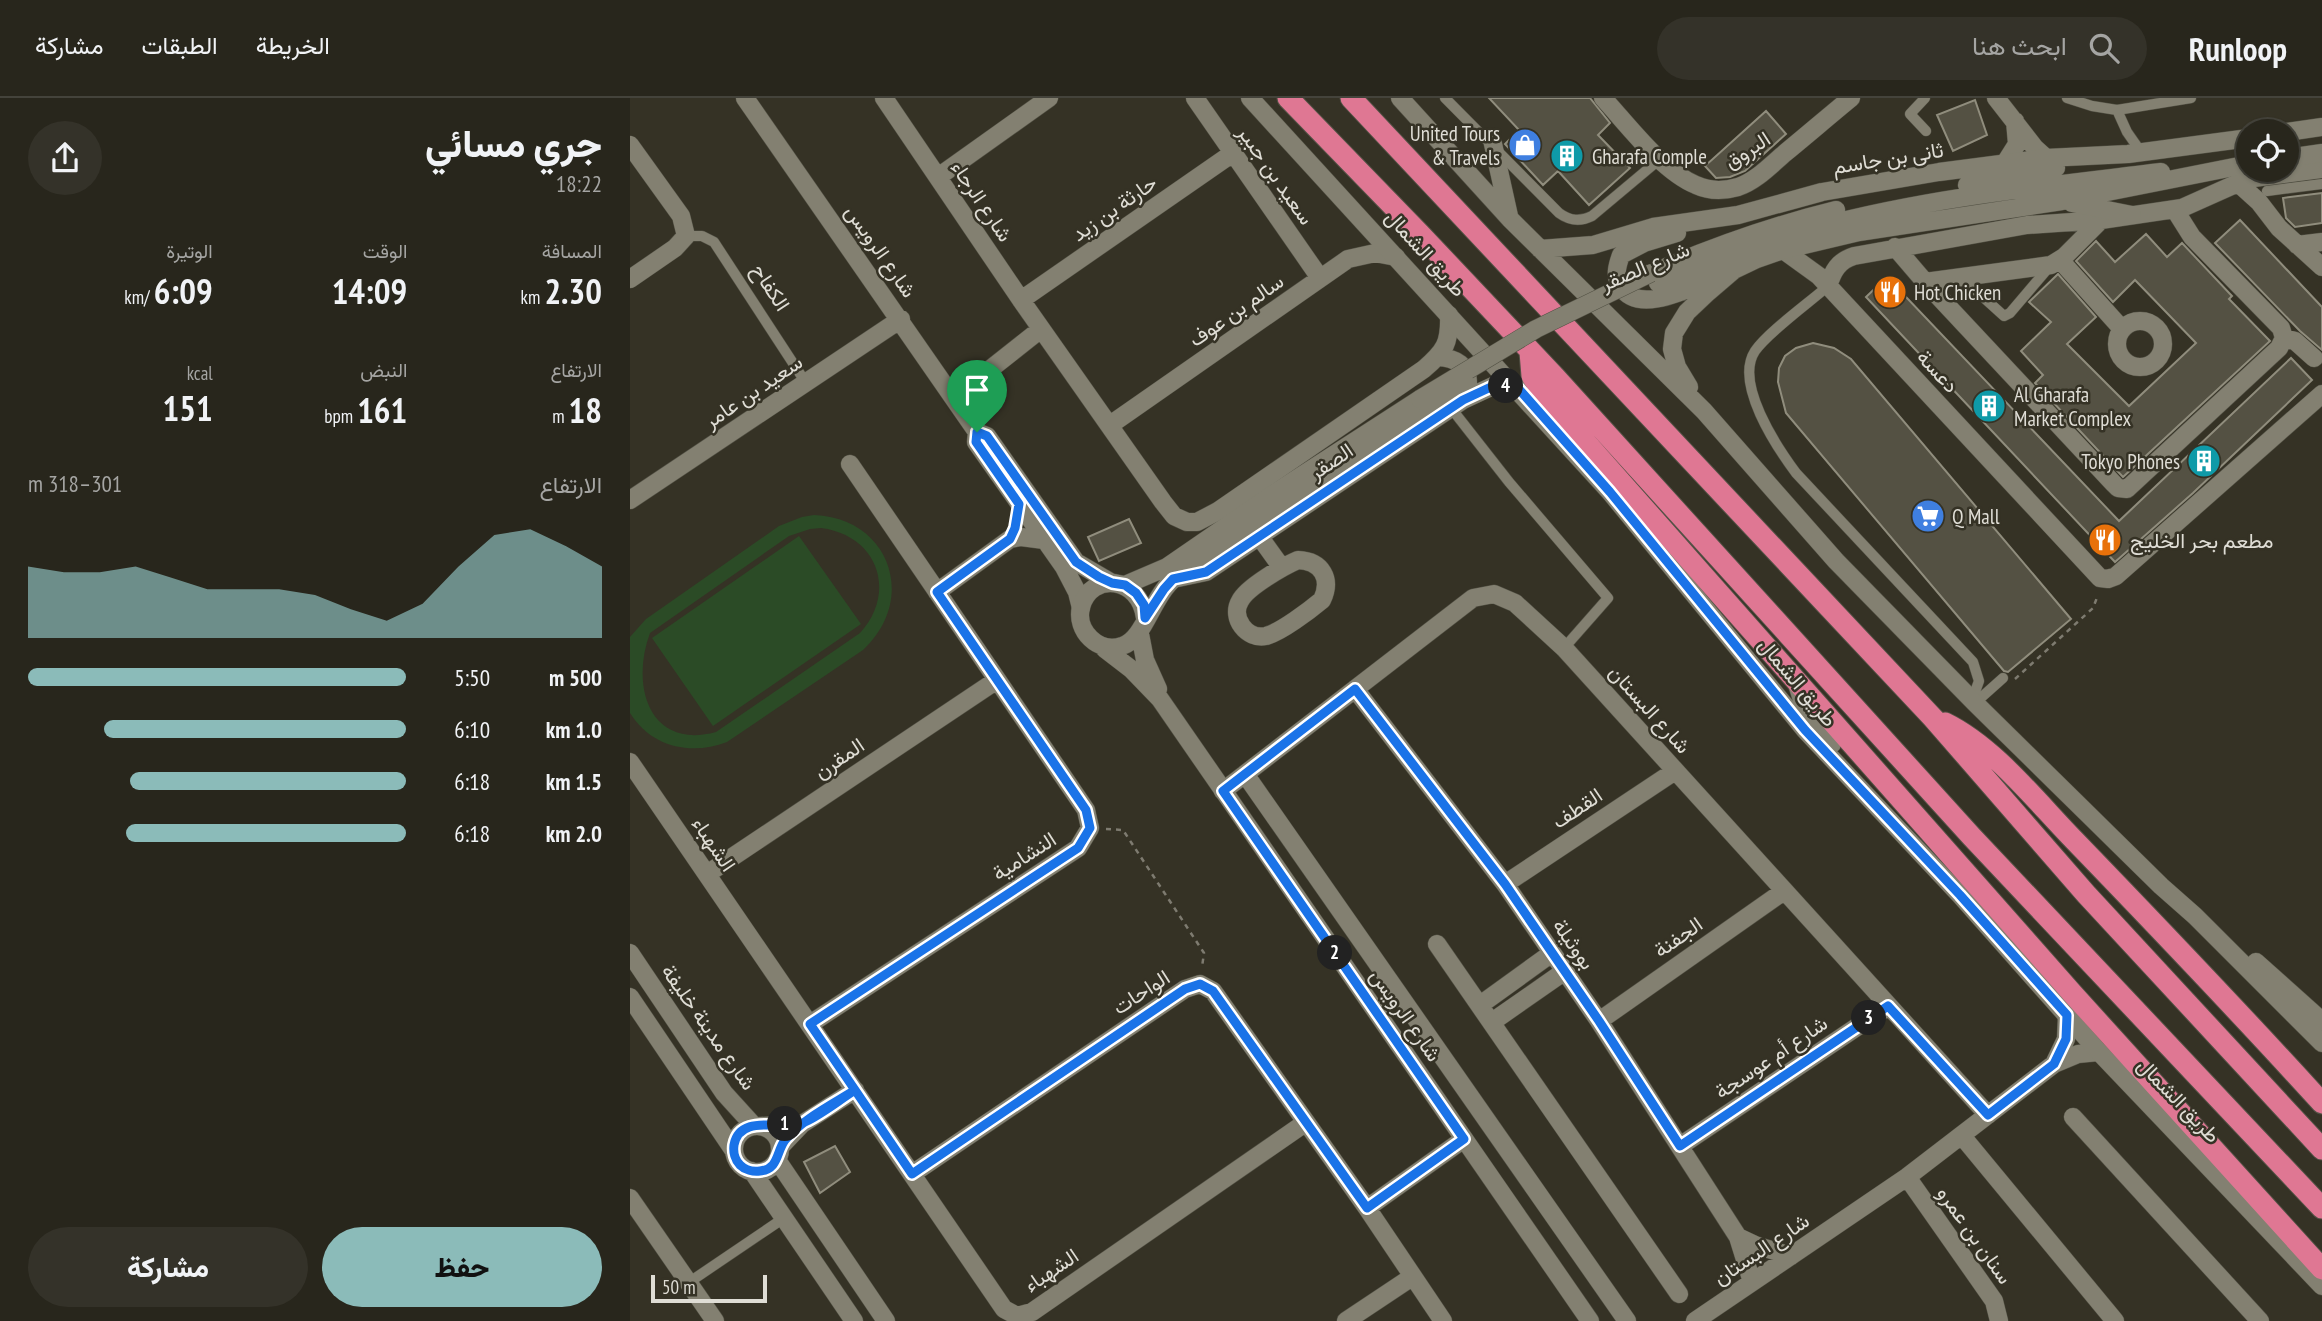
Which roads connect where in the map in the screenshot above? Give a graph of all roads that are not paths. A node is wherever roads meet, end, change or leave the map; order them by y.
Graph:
1 (746, 98) edge
2 (884, 98) edge
3 (1049, 98) edge
4 (1195, 98) edge
5 (1250, 98) edge
6 (1288, 98) edge
7 (1351, 98) edge
8 (1400, 98) edge
9 (1445, 98) edge
10 (1603, 98) edge
11 (1851, 98) edge
12 (1925, 98) edge
13 (1996, 98) edge
14 (2067, 98) edge
15 (2191, 98) edge
16 (2093, 102) edge
17 (2117, 110) junction
18 (2015, 121) junction
19 (2322, 127) edge
20 (2299, 130) edge
21 (1926, 131) dead end
22 (2236, 140) edge
23 (1493, 144) junction
24 (630, 145) edge
25 (1233, 153) junction
26 (2135, 153) junction
27 (2322, 153) edge
28 (2299, 156) edge
29 (2046, 158) junction
30 (1660, 159) junction
31 (2005, 163) junction
32 (2236, 165) edge
33 (2236, 167) edge
34 (2322, 169) edge
35 (938, 177) junction
36 (2238, 183) junction
37 (2270, 183) junction
38 (2322, 184) edge
39 (2062, 201) junction
40 (2175, 210) junction
41 (2268, 212) junction
42 (1738, 215) junction
43 (2132, 215) junction
44 (1510, 219) junction
45 (2101, 220) junction
46 (686, 236) junction
47 (2322, 242) edge
48 (2297, 245) junction
49 (1895, 247) junction
50 (1540, 249) junction
51 (1783, 250) junction
52 (1396, 257) junction
53 (2056, 263) junction
54 (2322, 267) edge
55 (1734, 270) junction
56 (1326, 274) junction
57 (1654, 278) junction
58 (1962, 278) junction
59 (630, 279) edge
60 (1925, 282) junction
61 (1828, 286) junction
62 (1021, 300) junction
63 (1449, 315) junction
64 (901, 320) junction
65 (2122, 329) dead end
66 (1041, 330) junction
67 (2284, 338) junction
68 (1530, 352) junction
69 (1438, 357) junction
70 (2314, 358) dead end
71 (806, 383) junction
72 (1517, 387) junction
73 (2322, 394) edge
74 (955, 397) junction
75 (1424, 404) junction
76 (1457, 404) junction
77 (1704, 411) junction
78 (1110, 425) junction
79 (977, 432) junction
80 (850, 464) dead end
81 (630, 500) edge
82 (1019, 504) junction
83 (1197, 522) joint
84 (1259, 536) junction
85 (1010, 539) junction
86 (1044, 540) junction
87 (1282, 568) junction
88 (1173, 579) junction
89 (1119, 584) junction
90 (937, 592) junction
91 (1081, 608) junction
92 (1142, 626) junction
93 (1564, 648) junction
94 (1105, 649) junction
95 (1795, 678) junction
96 (997, 680) junction
97 (2007, 680) road end
98 (1355, 689) junction
99 (1160, 699) junction
100 (1974, 701) junction
101 (1933, 718) junction
102 (630, 762) edge
103 (1675, 771) junction
104 (1245, 774) junction
105 (1223, 791) junction
106 (1878, 806) junction
107 (707, 874) junction
108 (1505, 884) junction
109 (1784, 891) junction
110 (2195, 916) junction
111 (1437, 944) dead end
112 (630, 953) edge
113 (1552, 953) junction
114 (1565, 971) junction
115 (630, 997) edge
116 (1480, 1005) junction
117 (1888, 1006) junction
118 (2067, 1015) junction
119 (1599, 1021) junction
120 (2322, 1021) edge
121 (1492, 1022) junction
122 (810, 1024) junction
123 (2322, 1043) edge
124 (2099, 1052) junction
125 (2054, 1064) junction
126 (855, 1090) junction
127 (2322, 1103) edge
128 (1988, 1115) junction
129 (2073, 1117) dead end
130 (1305, 1123) junction
131 (802, 1124) junction
132 (758, 1126) junction
133 (1962, 1136) junction
134 (1464, 1139) junction
135 (1680, 1146) junction
136 (2322, 1149) edge
137 (734, 1151) junction
138 (778, 1154) junction
139 (752, 1171) junction
140 (912, 1174) junction
141 (1907, 1177) junction
142 (630, 1198) edge
143 (1367, 1208) junction
144 (2322, 1208) edge
145 (784, 1218) junction
146 (1738, 1237) junction
147 (1791, 1256) junction
148 (2322, 1269) edge
149 (1412, 1277) junction
150 (1752, 1282) junction
151 (688, 1283) junction
152 (2322, 1286) edge
153 (1679, 1294) dead end
154 (711, 1320) edge
155 (854, 1321) edge
156 (886, 1321) edge
157 (1346, 1321) edge
158 (1443, 1321) edge
159 (1590, 1321) edge
160 (1627, 1321) edge
161 (1695, 1321) edge
162 (1999, 1321) edge
163 (2115, 1321) edge
164 (2260, 1321) edge

1 - 64 street, شارع الرويس
2 - 35 street, شارع الرجاء
3 - 35 street
4 - 25 street, سعيد بن جبير
5 - 52 street, طريق الشمال
6 - 68 highway, طريق الشمال
7 - 101 highway
8 - 44 street
9 - 23 lane
10 - 30 street, البروق
11 - 30 street, البروق
12 - 21 lane
13 - 18 street
14 - 16 lane
15 - 17 lane
16 - 17 lane
17 - 26 lane
18 - 29 street
18 - 31 street
19 - 20 street
22 - 26 street, ثانى بن جاسم
23 - 30 lane
23 - 44 street
24 - 46 street
25 - 56 street, سعيد بن جبير
25 - 62 street, حارثة بن زيد
26 - 29 street, ثانى بن جاسم
26 - 57 street, شارع الصقر
27 - 28 street
29 - 31 street, ثانى بن جاسم
31 - 42 street, ثانى بن جاسم
32 - 57 street, شارع الصقر
33 - 39 street
34 - 37 street
35 - 62 street, شارع الرجاء
36 - 37 street
36 - 40 street
36 - 41 street
37 - 38 lane
37 - 41 street
39 - 43 street
39 - 51 street
40 - 43 street
40 - 67 street
41 - 48 street
42 - 50 street, ثانى بن جاسم
42 - 55 street
43 - 45 street
44 - 50 street
45 - 49 street
45 - 53 street
46 - 59 street
46 - 71 lane, الكفاح
47 - 48 street
48 - 54 street
49 - 60 street
49 - 61 street
50 - 77 street
51 - 55 street
51 - 61 street, دعسة
52 - 56 street, سالم بن عوف
52 - 63 street, طريق الشمال
53 - 58 street
53 - 58 lane
53 - 65 street
55 - 77 street
56 - 78 street, سالم بن عوف
57 - 75 street, شارع الصقر, bridge
58 - 60 street
60 - 67 street
61 - 73 street, دعسة
61 - 100 lane
62 - 66 street, شارع الرجاء
63 - 69 street
63 - 72 street, طريق الشمال
64 - 71 street, سعيد بن عامر
64 - 74 street, شارع الرويس
66 - 74 street
66 - 78 street, شارع الرجاء
67 - 70 street
68 - 95 highway
68 - 144 highway, طريق الشمال
69 - 76 street
69 - 83 street, الصقر
71 - 81 street, سعيد بن عامر
72 - 76 street, الصقر
72 - 106 street, طريق الشمال
74 - 79 street, شارع الرويس
75 - 88 street, شارع الصقر
75 - 89 street, شارع الصقر
76 - 84 street, الصقر
76 - 93 lane
77 - 100 street
78 - 83 street, شارع الرجاء
79 - 82 street
79 - 89 street
80 - 90 street
82 - 85 street
82 - 86 street
84 - 87 street
84 - 88 street, الصقر
85 - 86 street
85 - 90 street
86 - 91 street
87 - 87 street
88 - 92 street, شارع الصقر
89 - 91 street
89 - 92 street
90 - 96 street
91 - 94 street
92 - 94 street
92 - 99 street, شارع الرويس
93 - 98 street, شارع البستان
93 - 103 street, شارع البستان
94 - 99 street, شارع الرويس
95 - 106 street
95 - 148 highway
96 - 107 street, المقرن
96 - 122 street, النشامية
97 - 100 lane
98 - 104 street, شارع البستان
98 - 108 street, بووثيلة
99 - 105 street, شارع الرويس
100 - 110 street
101 - 127 highway
101 - 136 highway
102 - 107 street, الشهباء
103 - 108 street, القطف
103 - 109 street, شارع البستان
104 - 105 street, شارع البستان
104 - 160 street
105 - 134 street, شارع الرويس
106 - 118 street, طريق الشمال
107 - 122 street, الشهباء
108 - 113 street, بووثيلة
109 - 117 street, شارع البستان
109 - 119 street, الجفنة
110 - 120 street
110 - 123 street
111 - 116 street
112 - 132 street, شارع مدينة خليفة
113 - 114 street, بووثيلة
113 - 116 street
114 - 119 street, بووثيلة
114 - 121 street
115 - 137 street
116 - 121 street
117 - 128 street, شارع البستان
117 - 135 street, شارع أم عوسجة
118 - 124 street, طريق الشمال
118 - 125 street
119 - 135 street, بووثيلة
121 - 153 street
122 - 126 street, الشهباء
124 - 125 street, شارع البستان
124 - 152 street, طريق الشمال
125 - 128 street, شارع البستان
126 - 131 street
126 - 140 street, الشهباء
128 - 133 street, شارع البستان
129 - 164 street
130 - 140 street, الواحات
130 - 140 street, الشهباء
130 - 143 street, الواحات
131 - 132 street
131 - 138 street
132 - 137 street
132 - 138 street
133 - 141 street, شارع البستان
133 - 163 street
134 - 143 street
134 - 159 street, شارع الرويس
135 - 146 street, بووثيلة
137 - 139 street
138 - 139 street
138 - 156 street
139 - 145 street
141 - 147 street, شارع البستان
141 - 162 street, سنان بن عمرو
142 - 151 street
143 - 149 street, الواحات
145 - 151 lane
145 - 155 street
146 - 147 street
146 - 150 street, بووثيلة
147 - 150 street, شارع البستان
149 - 157 street
149 - 158 street, الواحات
150 - 161 street, شارع البستان
151 - 154 street

